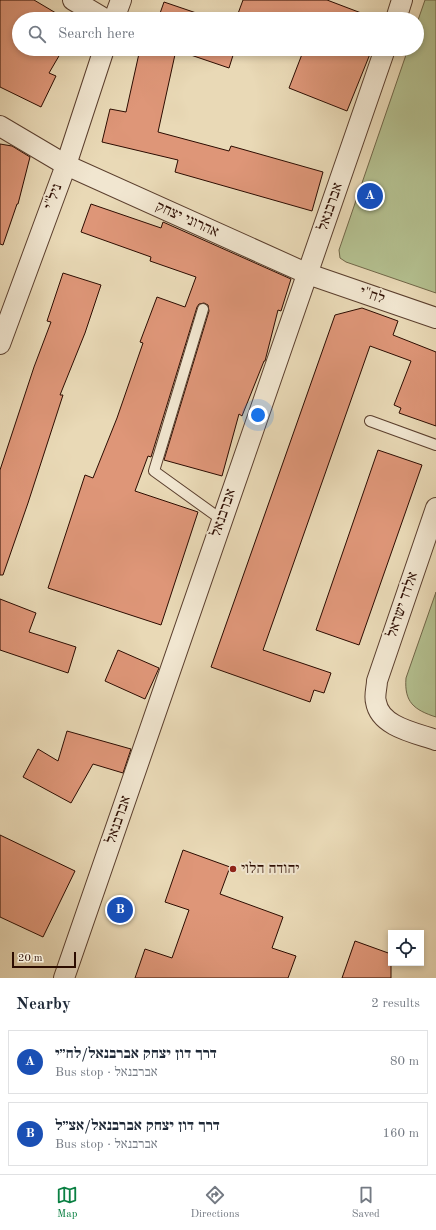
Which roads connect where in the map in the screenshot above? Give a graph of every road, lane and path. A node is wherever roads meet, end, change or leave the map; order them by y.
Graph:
1 (73, 0) edge
2 (121, 0) edge
3 (402, 0) edge
4 (93, 12) edge
5 (117, 12) edge
6 (398, 12) edge
7 (102, 56) edge
8 (383, 56) edge
9 (0, 126) edge
10 (66, 165) junction
11 (308, 274) junction
12 (203, 309) dead end
13 (436, 318) edge
14 (0, 344) edge
15 (370, 421) dead end
16 (436, 445) edge
17 (436, 508) edge
18 (222, 520) junction
19 (436, 740) edge
20 (64, 978) edge

1 - 4 street
2 - 5 street
3 - 6 street
7 - 10 street, ניל"י
8 - 11 street, אברבנאל
9 - 10 street, אהרוני יצחק
10 - 11 street, אהרוני יצחק
10 - 14 street, ניל"י
11 - 13 street, לח"י
11 - 18 street, אברבנאל
12 - 18 lane
15 - 16 lane
17 - 19 street, אלדד ישראל
18 - 20 street, אברבנאל

